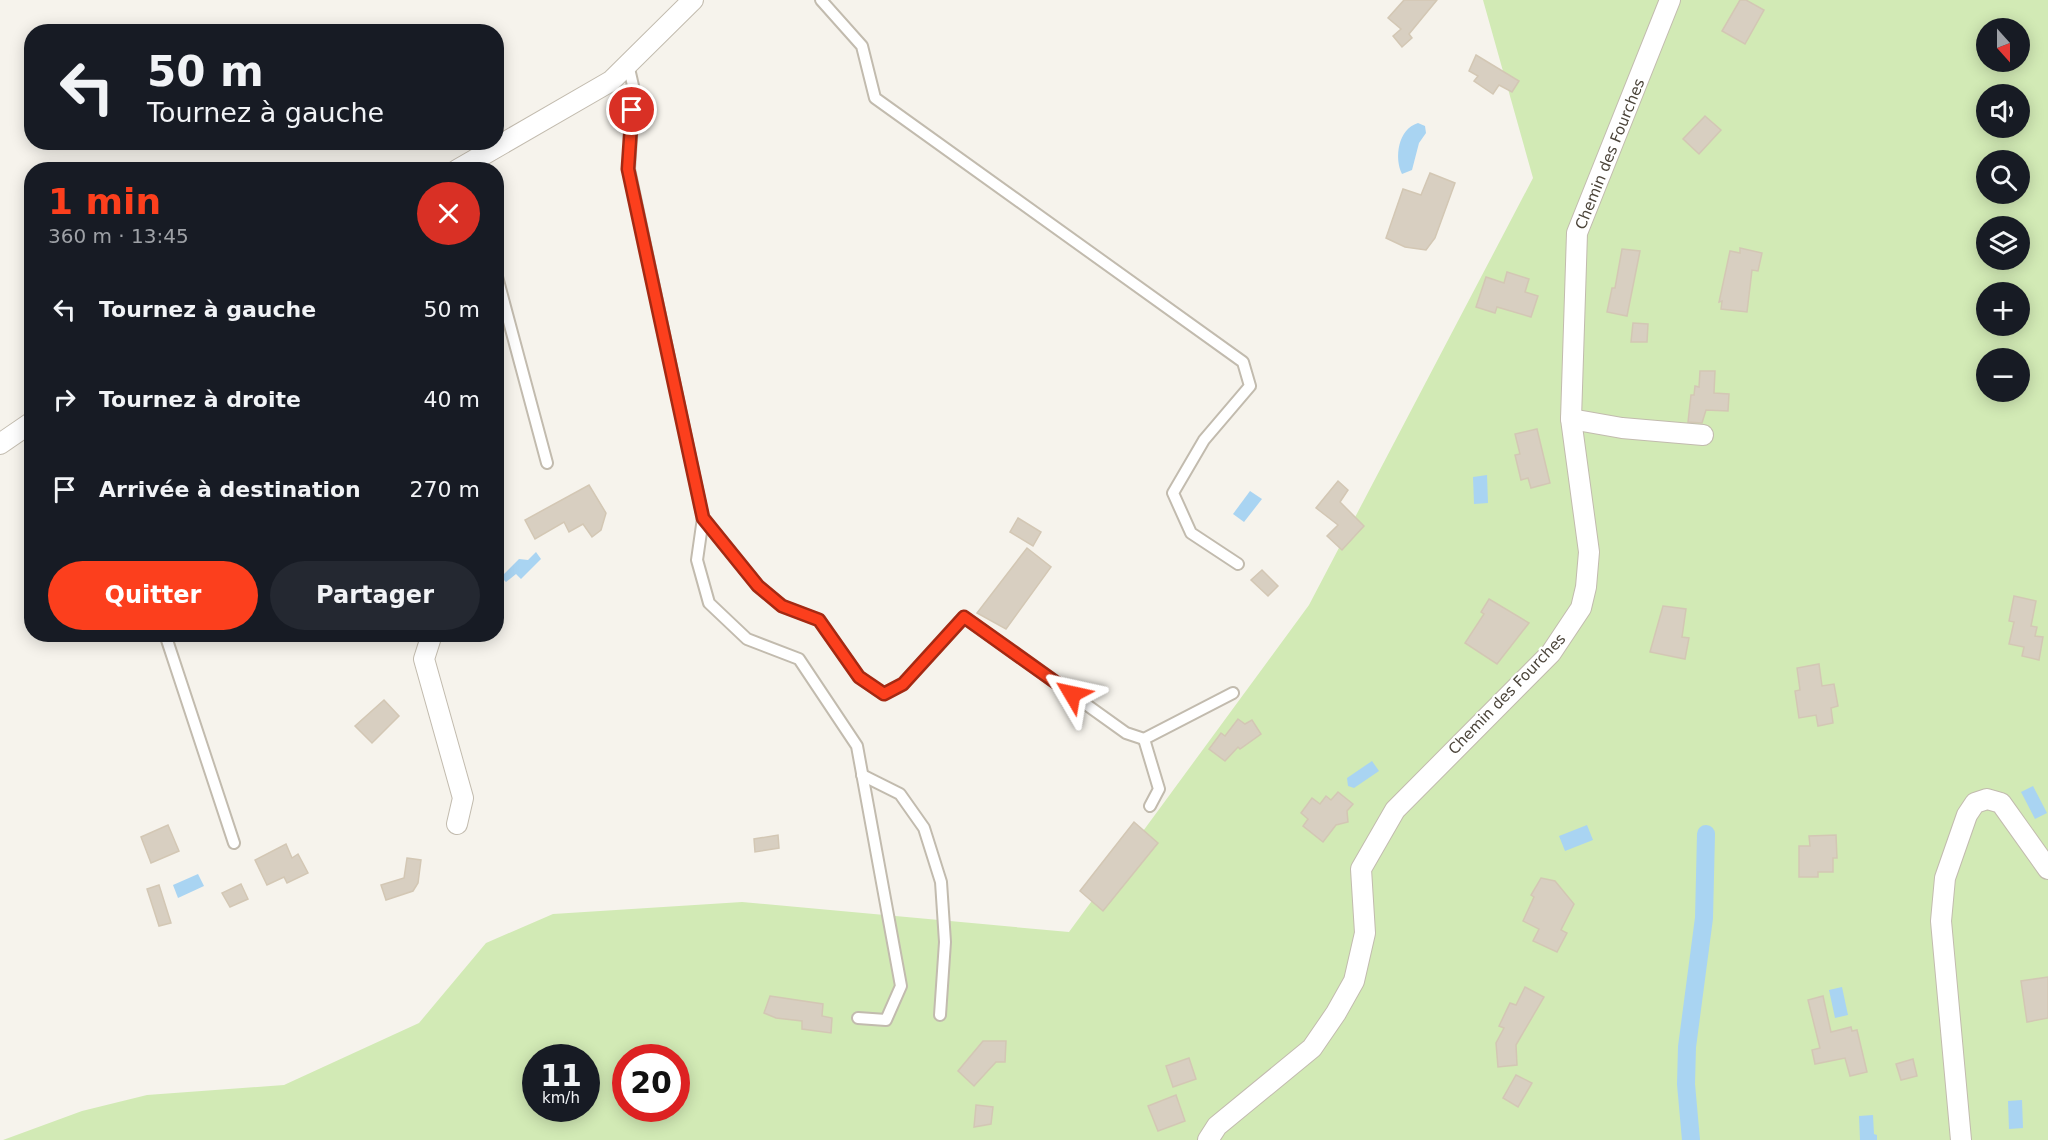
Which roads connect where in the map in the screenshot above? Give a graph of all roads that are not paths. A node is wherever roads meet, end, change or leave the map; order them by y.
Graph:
1 (693, 0) edge
2 (821, 0) edge
3 (1670, 0) edge
4 (628, 64) junction
5 (504, 145) edge
6 (495, 150) edge
7 (475, 162) edge
8 (504, 303) edge
9 (1571, 419) junction
10 (24, 428) edge
11 (1703, 435) dead end
12 (0, 444) edge
13 (547, 463) dead end
14 (703, 518) junction
15 (1238, 564) dead end
16 (168, 642) edge
17 (429, 642) edge
18 (1233, 693) dead end
19 (1144, 739) junction
20 (862, 775) junction
21 (1150, 806) dead end
22 (457, 824) dead end
23 (234, 843) dead end
24 (2048, 869) edge
25 (940, 1015) dead end
26 (858, 1018) dead end
27 (1208, 1140) edge
28 (1961, 1140) edge

1 - 4 street
2 - 15 lane
3 - 9 street, Chemin des Fourches
4 - 5 street
4 - 14 lane
6 - 7 street
8 - 13 lane
9 - 11 street
9 - 27 street, Chemin des Fourches
10 - 12 street
14 - 19 lane
14 - 20 lane
16 - 23 lane
17 - 22 street
18 - 19 lane
19 - 21 lane
20 - 25 lane
20 - 26 lane
24 - 28 street

